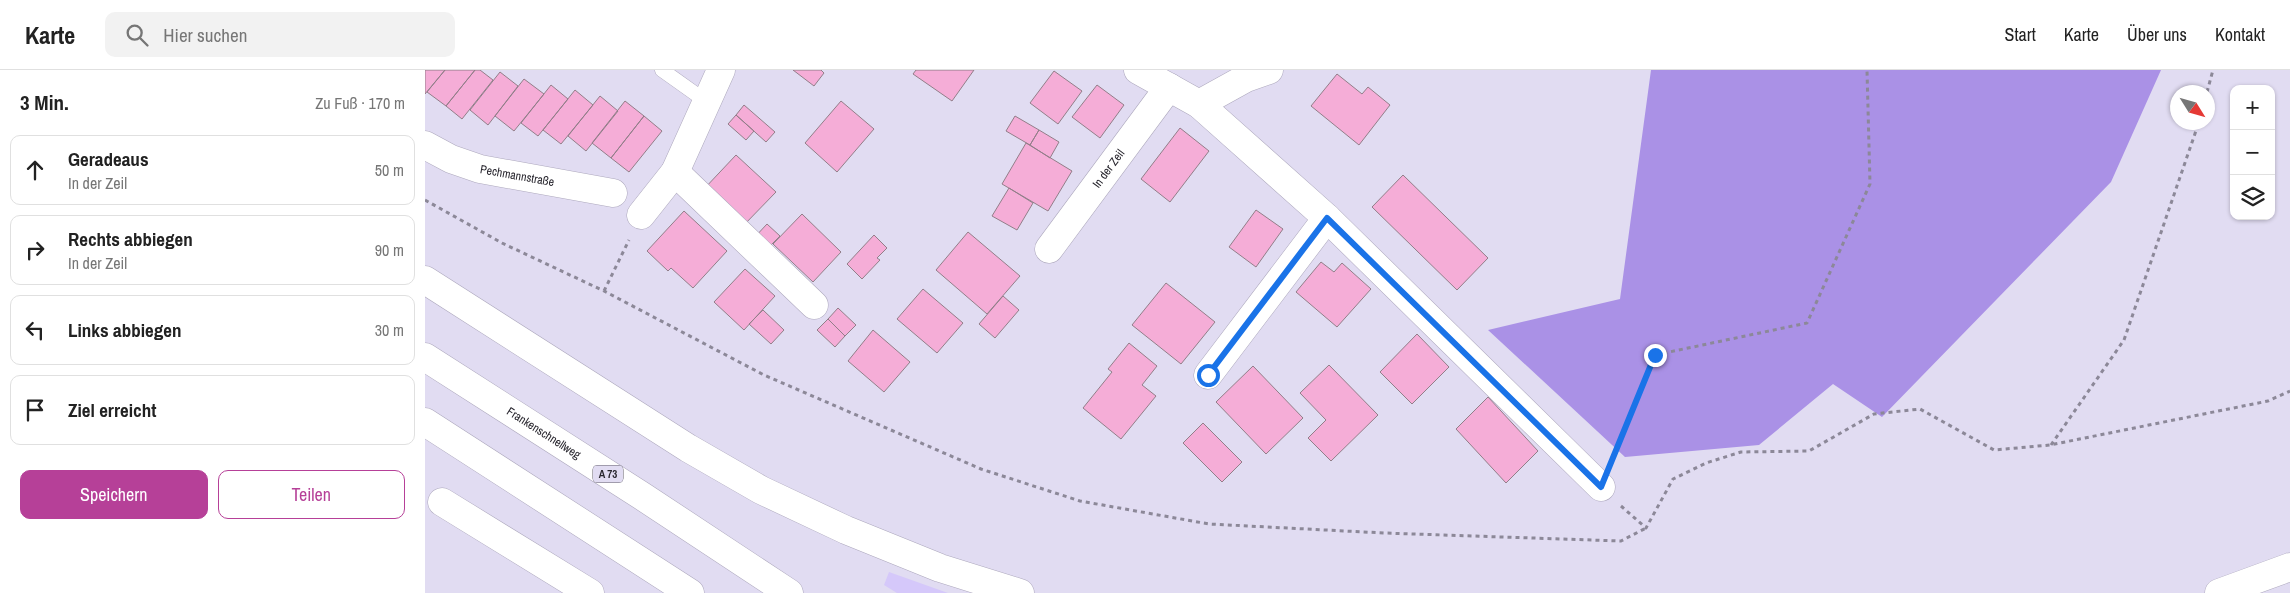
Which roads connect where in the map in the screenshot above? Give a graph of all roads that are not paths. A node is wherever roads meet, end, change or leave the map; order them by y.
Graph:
1 (662, 70) edge
2 (721, 70) edge
3 (1138, 70) edge
4 (1269, 70) edge
5 (1169, 88) junction
6 (707, 102) junction
7 (1199, 104) junction
8 (425, 145) edge
9 (675, 172) junction
10 (613, 193) dead end
11 (641, 214) road end
12 (1327, 218) junction
13 (1049, 249) dead end
14 (425, 280) edge
15 (815, 305) dead end
16 (425, 357) edge
17 (1208, 375) dead end
18 (425, 422) edge
19 (1601, 487) road end
20 (434, 496) edge
21 (2290, 567) edge
22 (562, 593) edge
23 (591, 593) edge
24 (690, 593) edge
25 (789, 593) edge
26 (1020, 593) edge
27 (2219, 593) edge

1 - 6 lane
2 - 6 main road
3 - 5 main road
4 - 7 main road
5 - 7 main road
5 - 13 main road, In der Zeil
6 - 9 main road
7 - 12 main road
8 - 10 main road, Pechmannstraße
9 - 11 main road
9 - 15 main road
12 - 17 main road
12 - 19 main road
14 - 26 main road
16 - 25 main road, Frankenschnellweg / A 73
18 - 24 main road
20 - 22 main road
20 - 23 main road
21 - 27 main road

